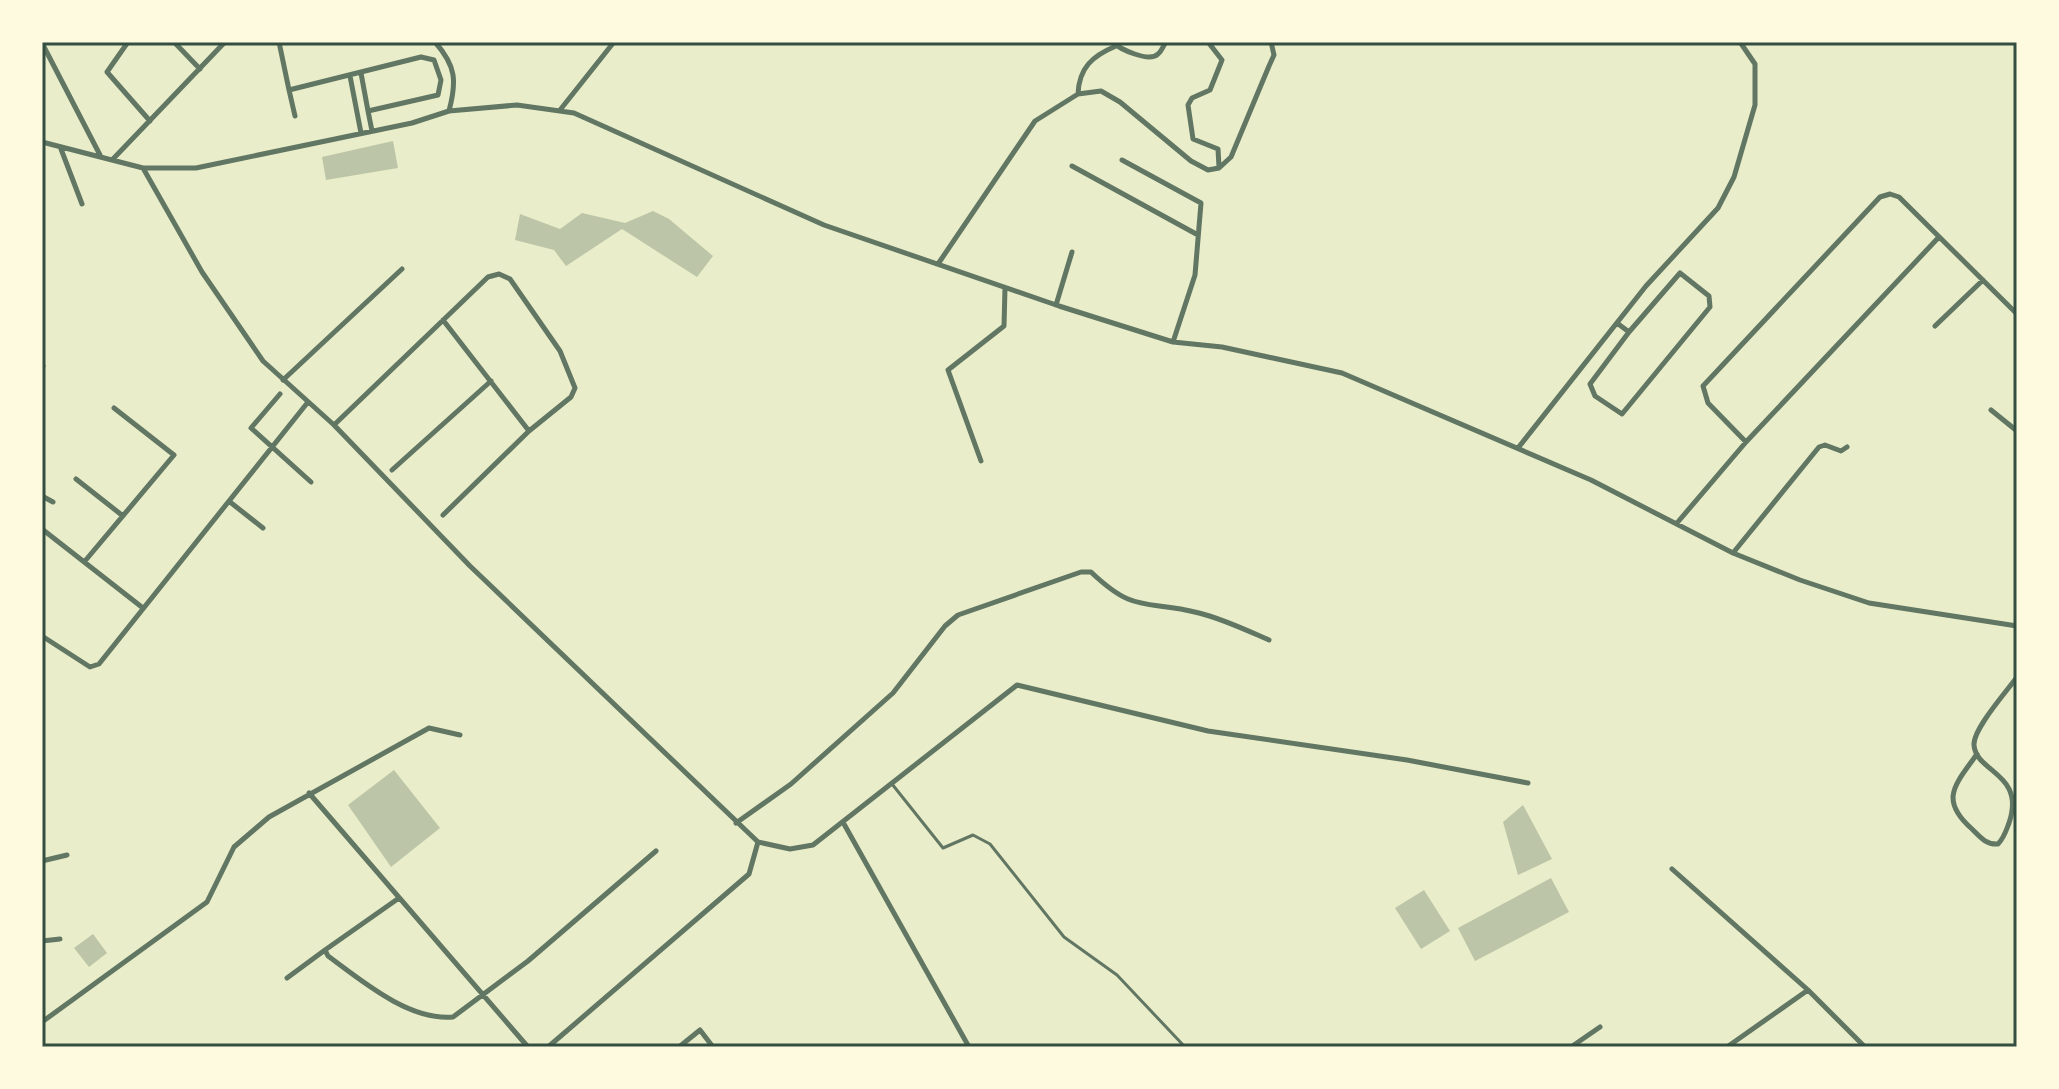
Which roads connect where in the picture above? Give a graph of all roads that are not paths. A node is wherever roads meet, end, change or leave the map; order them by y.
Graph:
1 (128, 42) edge
2 (174, 42) edge
3 (225, 42) edge
4 (279, 42) edge
5 (435, 42) edge
6 (614, 42) edge
7 (1166, 42) edge
8 (1208, 42) edge
9 (1271, 42) edge
10 (1740, 42) edge
11 (42, 43) edge
12 (1114, 44) edge
13 (200, 69) junction
14 (361, 73) junction
15 (350, 76) junction
16 (289, 90) junction
17 (1078, 94) junction
18 (368, 111) junction
19 (449, 111) junction
20 (560, 111) junction
21 (295, 116) dead end
22 (150, 121) junction
23 (372, 131) junction
24 (361, 133) junction
25 (42, 142) edge
26 (60, 148) junction
27 (101, 156) junction
28 (113, 159) junction
29 (1122, 160) dead end
30 (1072, 166) dead end
31 (143, 168) junction
32 (1219, 168) junction
33 (82, 204) dead end
34 (1198, 235) junction
35 (1939, 237) junction
36 (1072, 252) dead end
37 (938, 264) junction
38 (402, 269) dead end
39 (1983, 280) junction
40 (1005, 288) junction
41 (1056, 305) junction
42 (2017, 314) edge
43 (443, 320) junction
44 (1617, 323) junction
45 (1935, 326) dead end
46 (1629, 332) junction
47 (1173, 342) junction
48 (283, 380) junction
49 (491, 381) junction
50 (280, 394) dead end
51 (308, 402) junction
52 (114, 408) dead end
53 (1991, 410) dead end
54 (334, 425) junction
55 (529, 431) junction
56 (2017, 431) edge
57 (1746, 442) junction
58 (1847, 447) dead end
59 (1518, 448) junction
60 (274, 449) junction
61 (981, 461) dead end
62 (392, 470) dead end
63 (76, 479) dead end
64 (311, 482) dead end
65 (42, 496) edge
66 (53, 502) dead end
67 (230, 502) junction
68 (443, 515) dead end
69 (123, 516) junction
70 (1677, 523) junction
71 (263, 528) dead end
72 (42, 529) edge
73 (1733, 553) junction
74 (85, 561) junction
75 (143, 608) junction
76 (2017, 626) edge
77 (42, 636) edge
78 (1269, 640) dead end
79 (2017, 677) edge
80 (460, 735) dead end
81 (1977, 754) junction
82 (1528, 783) dead end
83 (892, 784) junction
84 (309, 793) junction
85 (736, 823) junction
86 (844, 824) junction
87 (758, 842) junction
88 (656, 851) dead end
89 (67, 855) dead end
90 (42, 861) edge
91 (1672, 869) dead end
92 (399, 898) junction
93 (60, 939) dead end
94 (42, 941) edge
95 (325, 950) junction
96 (287, 978) dead end
97 (1808, 990) junction
98 (482, 993) junction
99 (42, 1022) edge
100 (1600, 1027) dead end
101 (1861, 1046) edge
102 (528, 1047) edge
103 (548, 1047) edge
104 (679, 1047) edge
105 (713, 1047) edge
106 (969, 1047) edge
107 (1185, 1047) edge
108 (1571, 1047) edge
109 (1727, 1047) edge

1 - 22 street
2 - 13 street
3 - 13 street
4 - 16 street
5 - 19 street
6 - 20 street
7 - 12 street
8 - 32 street
9 - 32 street
10 - 44 street
11 - 27 street
12 - 17 street
13 - 22 street
14 - 15 street
14 - 18 street
14 - 18 street
15 - 16 street
15 - 24 street
16 - 21 street
17 - 32 street
17 - 37 street
18 - 23 street
19 - 20 street
19 - 23 street
20 - 37 street
22 - 28 street
23 - 24 street
24 - 31 street
25 - 26 street
26 - 27 street
26 - 33 street
27 - 28 street
28 - 31 street
29 - 34 street
30 - 34 street
31 - 48 street
34 - 47 street
35 - 39 street
35 - 57 street
35 - 57 street
36 - 41 street
37 - 40 street
38 - 48 street
39 - 42 street
39 - 45 street
40 - 41 street
40 - 61 street
41 - 47 street
43 - 49 street
43 - 54 street
43 - 55 street
44 - 46 street
44 - 59 street
46 - 46 street
47 - 59 street
48 - 51 street
49 - 55 street
49 - 62 street
50 - 60 street
51 - 54 street
51 - 60 street
52 - 69 street
53 - 56 street
54 - 85 street
55 - 68 street
57 - 70 street
58 - 73 street
59 - 70 street
60 - 64 street
60 - 67 street
63 - 69 street
65 - 66 street
67 - 71 street
67 - 75 street
69 - 74 street
70 - 73 street
72 - 74 street
73 - 76 street
74 - 75 street
75 - 77 street
78 - 85 street
79 - 81 street
80 - 84 street
81 - 81 street
82 - 83 street
83 - 86 street
83 - 107 lane
84 - 92 street
84 - 99 street
85 - 87 street
86 - 87 street
86 - 106 street
87 - 103 street
88 - 98 street
89 - 90 street
91 - 97 street
92 - 95 street
92 - 98 street
93 - 94 street
95 - 96 street
95 - 98 street
97 - 101 street
97 - 109 street
98 - 102 street
100 - 108 street
104 - 105 street

